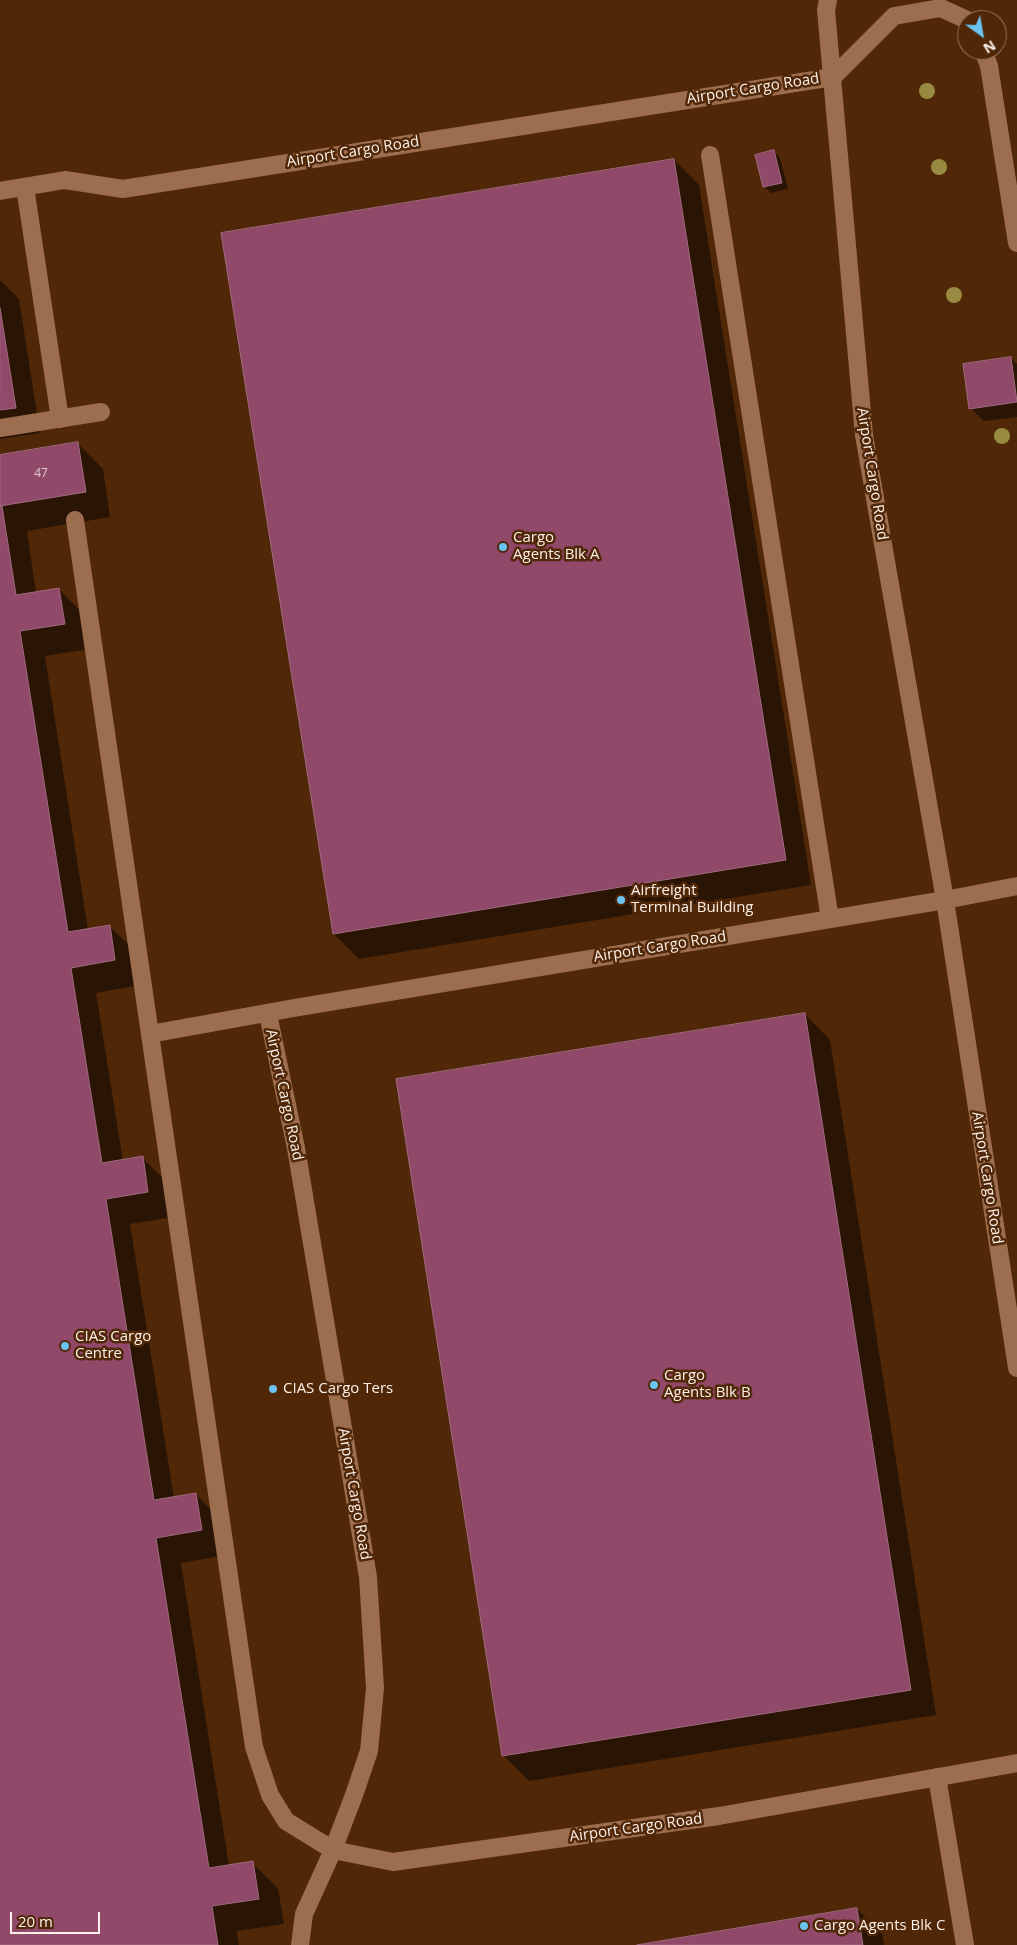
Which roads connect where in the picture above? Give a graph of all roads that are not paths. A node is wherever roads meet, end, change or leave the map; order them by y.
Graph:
1 (828, 0) edge
2 (957, 15) edge
3 (986, 60) edge
4 (833, 77) junction
5 (710, 155) dead end
6 (25, 187) junction
7 (0, 190) edge
8 (1017, 243) edge
9 (101, 412) dead end
10 (60, 419) junction
11 (0, 428) edge
12 (75, 520) dead end
13 (1017, 886) edge
14 (945, 900) junction
15 (830, 919) junction
16 (268, 1014) junction
17 (150, 1034) junction
18 (1017, 1368) edge
19 (1017, 1763) edge
20 (937, 1777) junction
21 (333, 1850) junction
22 (300, 1945) edge
23 (965, 1945) edge

1 - 4 lane
2 - 4 lane
3 - 8 lane
4 - 6 lane, Airport Cargo Road
4 - 14 lane, Airport Cargo Road
5 - 15 lane
6 - 7 lane, Airport Cargo Road
6 - 10 lane
9 - 10 lane
10 - 11 lane
12 - 17 lane
13 - 14 lane
14 - 15 lane, Airport Cargo Road
14 - 18 lane, Airport Cargo Road
15 - 16 lane, Airport Cargo Road
16 - 17 lane
16 - 21 lane, Airport Cargo Road
17 - 21 lane
19 - 20 lane, Airport Cargo Road
20 - 21 lane, Airport Cargo Road
20 - 23 lane
21 - 22 lane, Airport Cargo Road

